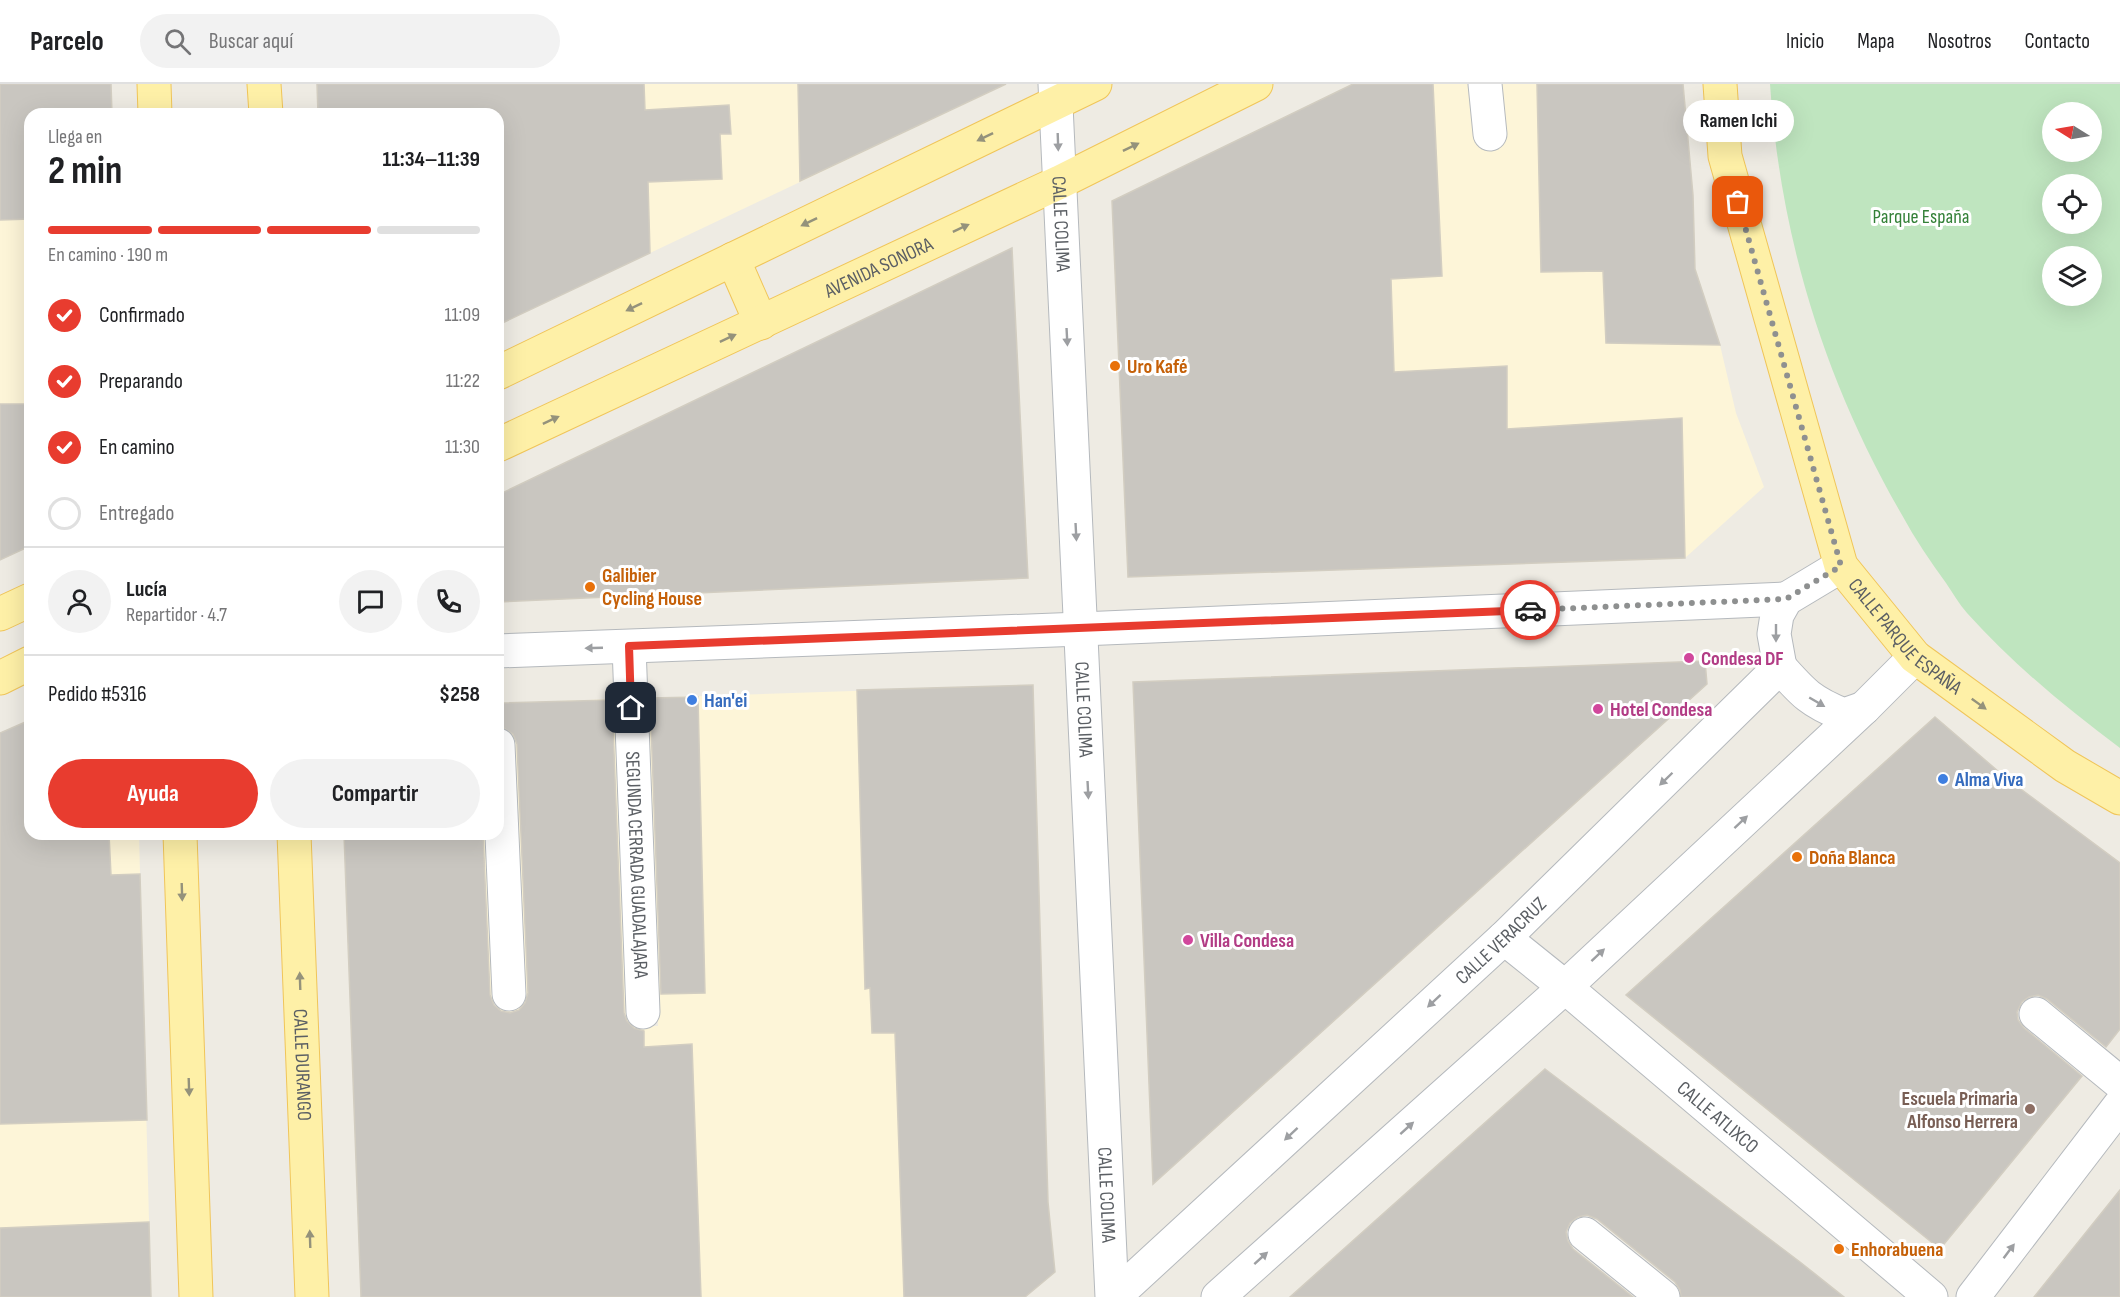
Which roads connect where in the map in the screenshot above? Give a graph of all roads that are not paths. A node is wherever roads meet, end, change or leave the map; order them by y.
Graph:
1 (154, 84) edge
2 (264, 84) edge
3 (1095, 84) edge
4 (1256, 84) edge
5 (1485, 84) edge
6 (1720, 84) edge
7 (1056, 93) edge
8 (155, 108) edge
9 (266, 108) edge
10 (1490, 134) dead end
11 (1060, 182) junction
12 (733, 259) junction
13 (761, 323) junction
14 (504, 370) edge
15 (504, 442) edge
16 (1841, 566) junction
17 (1786, 599) junction
18 (24, 603) edge
19 (0, 614) edge
20 (1081, 629) junction
21 (629, 646) junction
22 (504, 651) edge
23 (1915, 657) junction
24 (24, 666) edge
25 (1780, 667) junction
26 (0, 678) edge
27 (1864, 708) junction
28 (2120, 798) edge
29 (180, 840) edge
30 (294, 840) edge
31 (502, 840) edge
32 (1504, 938) junction
33 (1565, 987) junction
34 (509, 994) dead end
35 (643, 1012) dead end
36 (2036, 1014) dead end
37 (2120, 1083) edge
38 (2120, 1105) edge
39 (1585, 1234) dead end
40 (196, 1297) edge
41 (312, 1297) edge
42 (1113, 1297) edge
43 (1218, 1297) edge
44 (1663, 1297) edge
45 (1931, 1297) edge
46 (1973, 1297) edge

1 - 8 main road
2 - 9 main road
3 - 7 main road
11 -> 4 main road, AVENIDA SONORA
5 - 10 street
6 - 16 main road, CALLE PARQUE ESPAÑA
7 -> 11 street, CALLE COLIMA
7 -> 12 main road
13 -> 11 main road, AVENIDA SONORA
11 -> 20 street, CALLE COLIMA
12 - 13 main road
12 -> 14 main road
15 -> 13 main road, AVENIDA SONORA
16 - 17 street
16 - 23 main road, CALLE PARQUE ESPAÑA
17 - 20 street
17 -> 25 street
18 - 19 main road
20 - 21 street
20 -> 42 street, CALLE COLIMA
21 -> 22 street
21 - 35 street, SEGUNDA CERRADA GUADALAJARA
23 - 27 street
23 -> 28 main road, CALLE PARQUE ESPAÑA
24 - 26 main road
25 -> 27 street
25 -> 32 street, CALLE VERACRUZ
33 -> 27 street
29 -> 40 main road
41 -> 30 main road, CALLE DURANGO
31 - 34 street
32 - 33 street, CALLE ATLIXCO
32 -> 42 street, CALLE VERACRUZ
43 -> 33 street
33 - 45 street, CALLE ATLIXCO
36 - 37 street
46 -> 38 street
39 - 44 street

